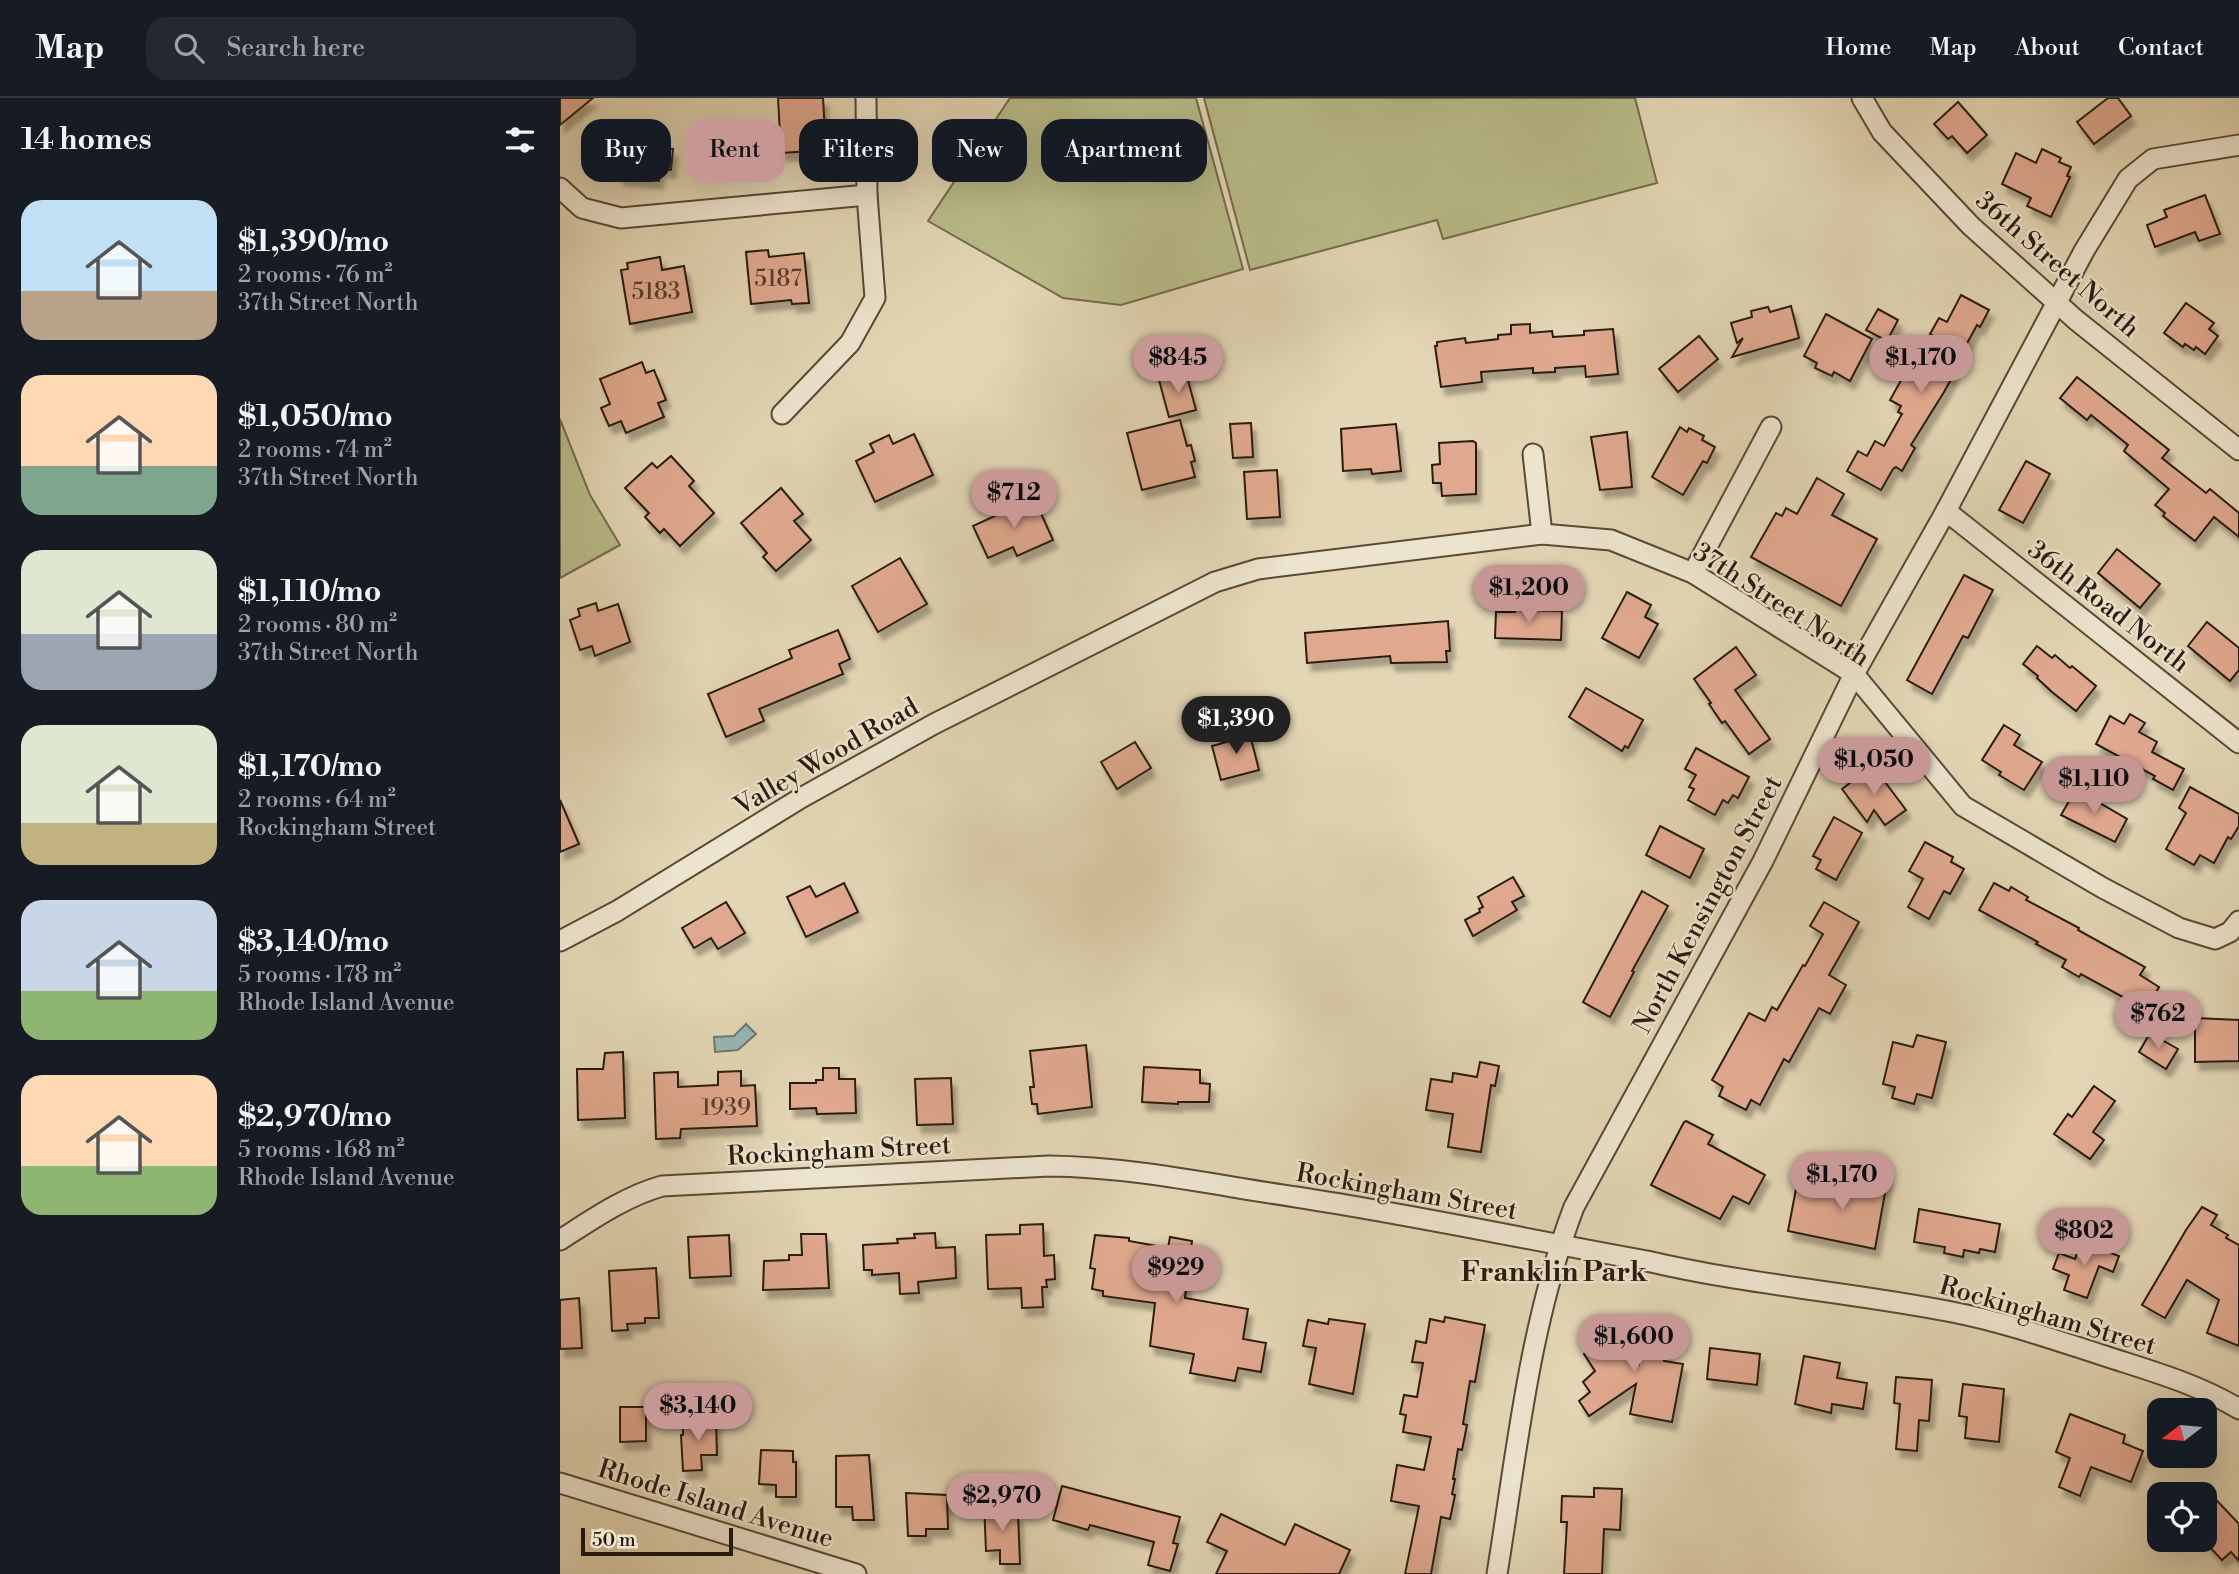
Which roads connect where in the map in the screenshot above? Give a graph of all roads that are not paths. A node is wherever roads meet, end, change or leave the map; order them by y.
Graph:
1 (866, 98) edge
2 (1862, 98) edge
3 (2239, 145) edge
4 (560, 188) edge
5 (867, 195) junction
6 (2056, 303) junction
7 (782, 414) dead end
8 (1771, 427) dead end
9 (2239, 450) edge
10 (1533, 454) dead end
11 (1947, 511) junction
12 (1542, 534) junction
13 (1693, 573) junction
14 (1125, 628) joint
15 (1853, 674) junction
16 (2239, 743) edge
17 (2239, 921) edge
18 (560, 941) edge
19 (560, 1240) edge
20 (1560, 1245) junction
21 (2239, 1409) edge
22 (560, 1483) edge
23 (856, 1574) edge
24 (1497, 1574) edge

1 - 5 street
2 - 6 street, 36th Street North
3 - 6 street, North Kensington Street
4 - 5 street
5 - 7 street
6 - 9 street, 36th Street North
6 - 11 street, North Kensington Street
8 - 13 street
10 - 12 street
11 - 15 street, North Kensington Street
11 - 16 street, 36th Road North
12 - 13 street, 37th Street North
12 - 14 street, 37th Street North
13 - 15 street, 37th Street North
14 - 18 street, Valley Wood Road
15 - 17 street, 37th Street North
15 - 20 street, North Kensington Street
19 - 20 street, Rockingham Street
20 - 21 street, Rockingham Street
20 - 24 street, North Kensington Street
22 - 23 street, Rhode Island Avenue

